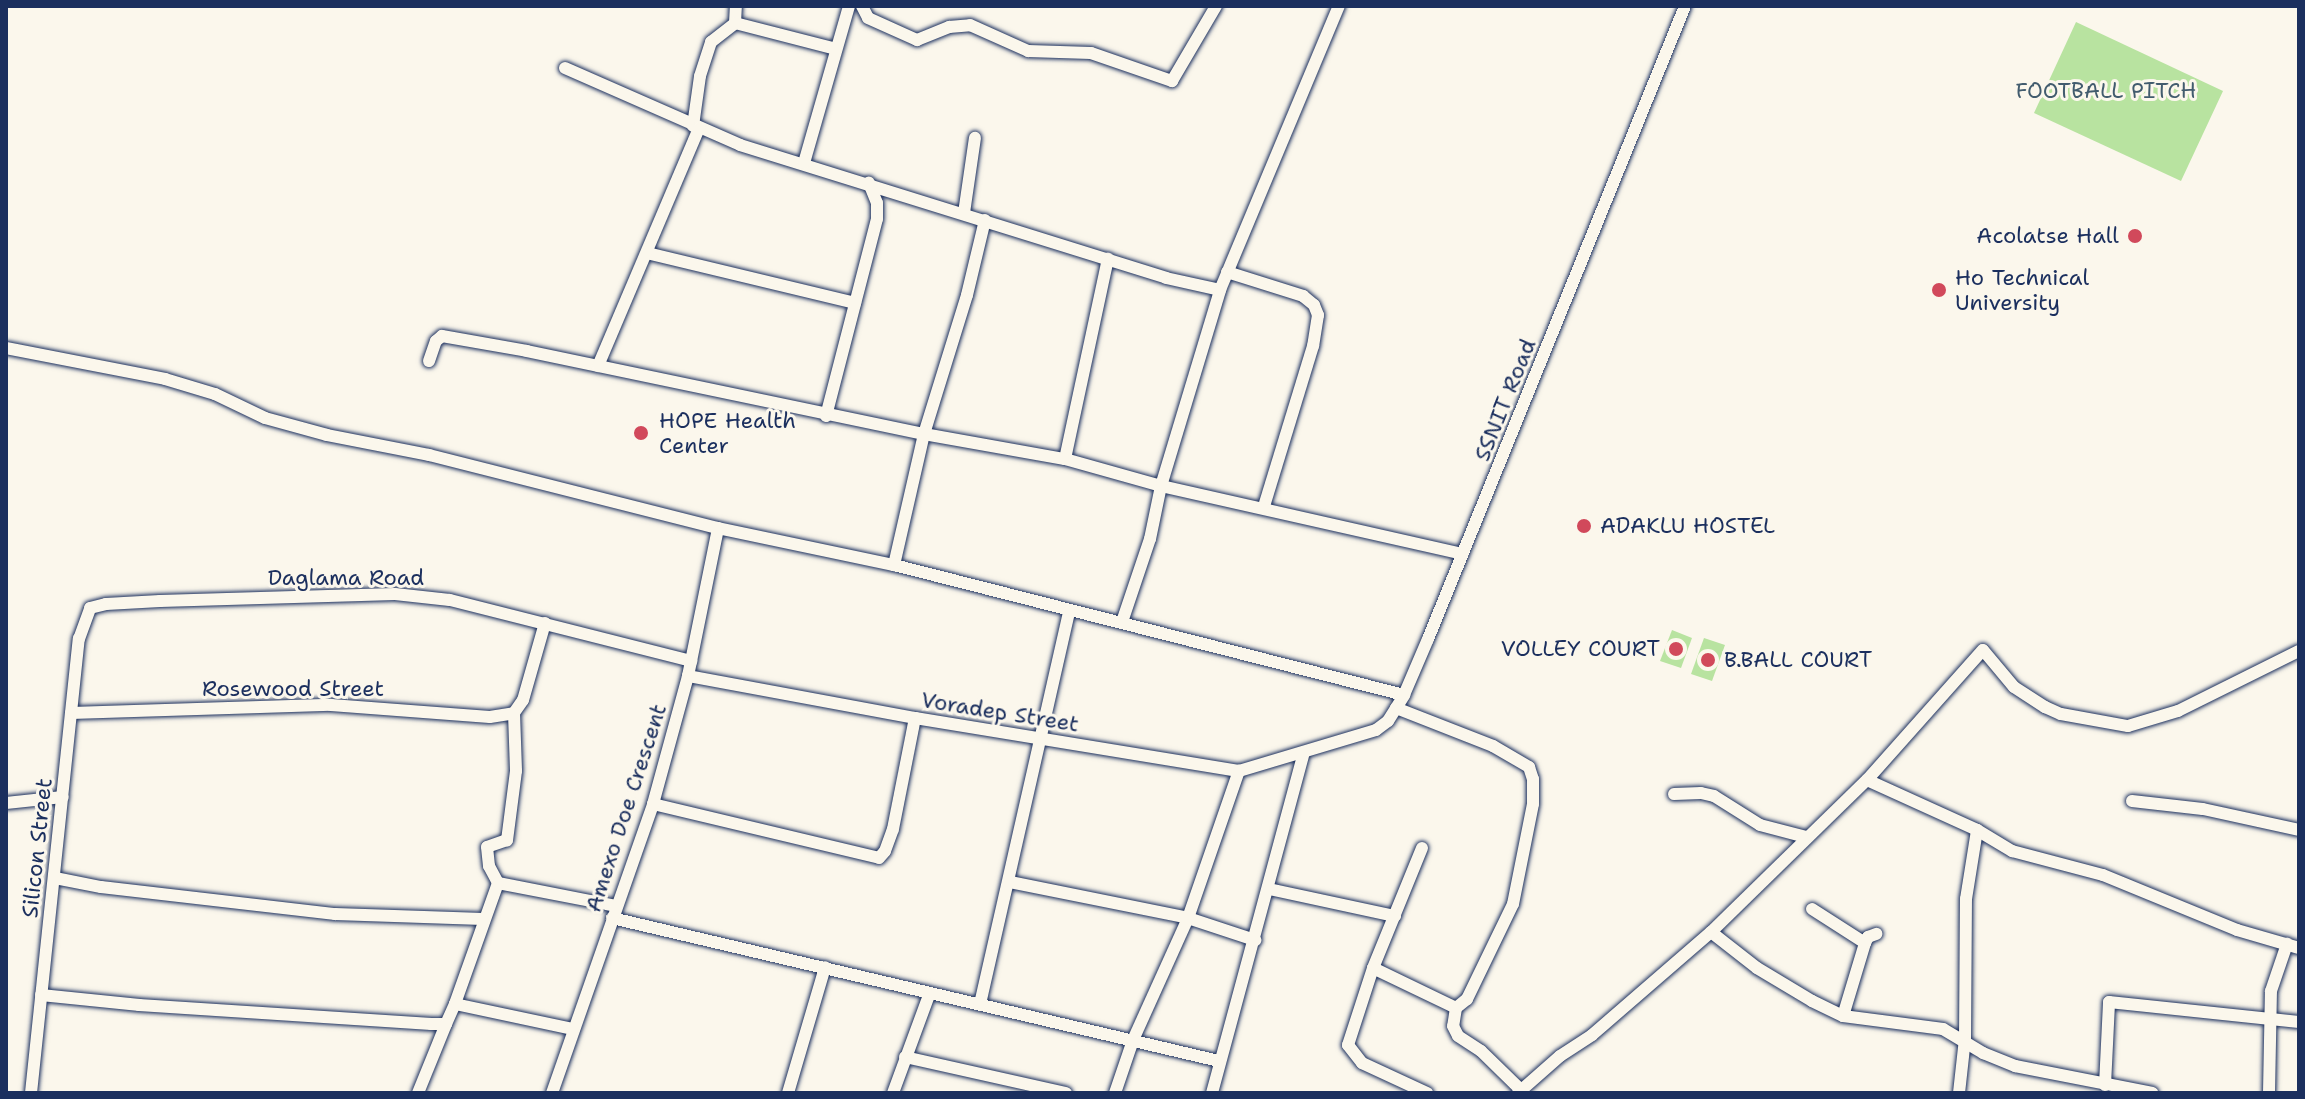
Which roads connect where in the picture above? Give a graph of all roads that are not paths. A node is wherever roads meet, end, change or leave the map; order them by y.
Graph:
1 (736, 6) edge
2 (849, 6) edge
3 (862, 6) edge
4 (1213, 6) edge
5 (1339, 6) edge
6 (1685, 6) edge
7 (735, 23) junction
8 (836, 49) junction
9 (565, 68) dead end
10 (696, 127) junction
11 (975, 138) dead end
12 (804, 163) junction
13 (869, 183) junction
14 (964, 213) junction
15 (985, 220) junction
16 (647, 253) junction
17 (1108, 259) junction
18 (1227, 272) junction
19 (1220, 290) junction
20 (855, 303) junction
21 (6, 348) edge
22 (429, 361) dead end
23 (598, 366) junction
24 (826, 416) junction
25 (924, 434) junction
26 (1065, 459) junction
27 (1161, 486) junction
28 (1264, 506) junction
29 (718, 528) junction
30 (1462, 554) junction
31 (894, 565) junction
32 (90, 608) joint
33 (1069, 612) junction
34 (1122, 622) junction
35 (545, 623) junction
36 (2299, 651) edge
37 (691, 661) junction
38 (688, 676) junction
39 (1404, 695) junction
40 (1396, 708) junction
41 (71, 713) junction
42 (514, 713) junction
43 (915, 718) junction
44 (1039, 740) junction
45 (1304, 752) junction
46 (1239, 771) junction
47 (1867, 780) junction
48 (1674, 794) dead end
49 (63, 797) junction
50 (2132, 801) dead end
51 (6, 803) edge
52 (653, 804) junction
53 (1977, 830) junction
54 (2299, 830) edge
55 (1806, 837) junction
56 (1422, 848) dead end
57 (55, 878) junction
58 (1010, 882) junction
59 (498, 883) junction
60 (1269, 889) junction
61 (1812, 909) dead end
62 (614, 912) junction
63 (1395, 916) junction
64 (1188, 918) junction
65 (483, 919) junction
66 (1711, 932) junction
67 (1876, 934) dead end
68 (1255, 940) junction
69 (1865, 943) junction
70 (2293, 946) edge
71 (825, 967) junction
72 (1373, 968) junction
73 (41, 995) junction
74 (929, 995) junction
75 (455, 1004) junction
76 (980, 1004) junction
77 (1456, 1008) junction
78 (1843, 1016) junction
79 (2270, 1018) junction
80 (2299, 1022) edge
81 (446, 1024) junction
82 (573, 1029) junction
83 (1965, 1039) junction
84 (1133, 1040) junction
85 (905, 1057) junction
86 (1219, 1061) junction
87 (2100, 1087) edge
88 (1519, 1092) edge
89 (31, 1093) edge
90 (418, 1093) edge
91 (552, 1093) edge
92 (788, 1093) edge
93 (893, 1093) edge
94 (1066, 1093) edge
95 (1115, 1093) edge
96 (1212, 1093) edge
97 (1427, 1093) edge
98 (1959, 1093) edge
99 (2152, 1093) edge
100 (2269, 1093) edge

1 - 7 street
2 - 8 street
3 - 4 street
5 - 18 street
6 - 30 street, SSNIT Road
7 - 8 street
7 - 10 street
8 - 12 street
9 - 10 street
10 - 12 street
10 - 16 street
11 - 14 street
12 - 13 street
13 - 14 street
13 - 20 street
14 - 15 street
15 - 17 street
15 - 25 street
16 - 20 street
16 - 23 street
17 - 19 street
17 - 26 street
18 - 19 street
18 - 28 street
19 - 27 street
20 - 24 street
21 - 29 street
22 - 23 street
23 - 24 street
24 - 25 street
25 - 26 street
25 - 31 street
26 - 27 street
27 - 28 street
27 - 34 street
28 - 30 street
29 - 31 street
29 - 37 street, Amexo Doe Crescent
30 - 39 street, SSNIT Road
31 - 33 street
32 - 35 street, Daglama Road
32 - 41 street, Silicon Street
33 - 34 street
33 - 44 street
34 - 39 street
35 - 37 street, Daglama Road
35 - 42 street
36 - 47 street
37 - 38 street, Amexo Doe Crescent
38 - 43 street, Voradep Street
38 - 52 street, Amexo Doe Crescent
39 - 40 street, SSNIT Road
40 - 45 street, SSNIT Road
40 - 77 street
41 - 42 street, Rosewood Street
41 - 49 street, Silicon Street
42 - 59 street
43 - 44 street, Voradep Street
43 - 52 street
44 - 46 street, Voradep Street
44 - 58 street
45 - 46 street, Voradep Street
45 - 60 street
46 - 64 street
47 - 53 street
47 - 55 street
48 - 55 street
49 - 51 street
49 - 57 street, Silicon Street
50 - 54 street
52 - 62 street, Amexo Doe Crescent
53 - 70 street
53 - 83 street
55 - 66 street
56 - 63 street
57 - 65 street
57 - 73 street, Silicon Street
58 - 64 street
58 - 76 street
59 - 62 street
59 - 65 street
60 - 63 street
60 - 68 street
61 - 69 street
62 - 71 street
62 - 82 street, Amexo Doe Crescent
63 - 72 street
64 - 68 street
64 - 84 street
65 - 75 street
66 - 78 street
66 - 88 street
67 - 69 street
68 - 86 street
69 - 78 street
70 - 79 street
71 - 74 street
71 - 92 street
72 - 77 street
72 - 97 street
73 - 81 street
73 - 89 street, Silicon Street
74 - 76 street
74 - 85 street
75 - 81 street
75 - 82 street
76 - 84 street
77 - 88 street
78 - 83 street
79 - 80 street
79 - 87 street
79 - 100 street
81 - 90 street
82 - 91 street, Amexo Doe Crescent
83 - 87 street
83 - 98 street
84 - 86 street
84 - 95 street
85 - 93 street
85 - 94 street
86 - 96 street
87 - 99 street

